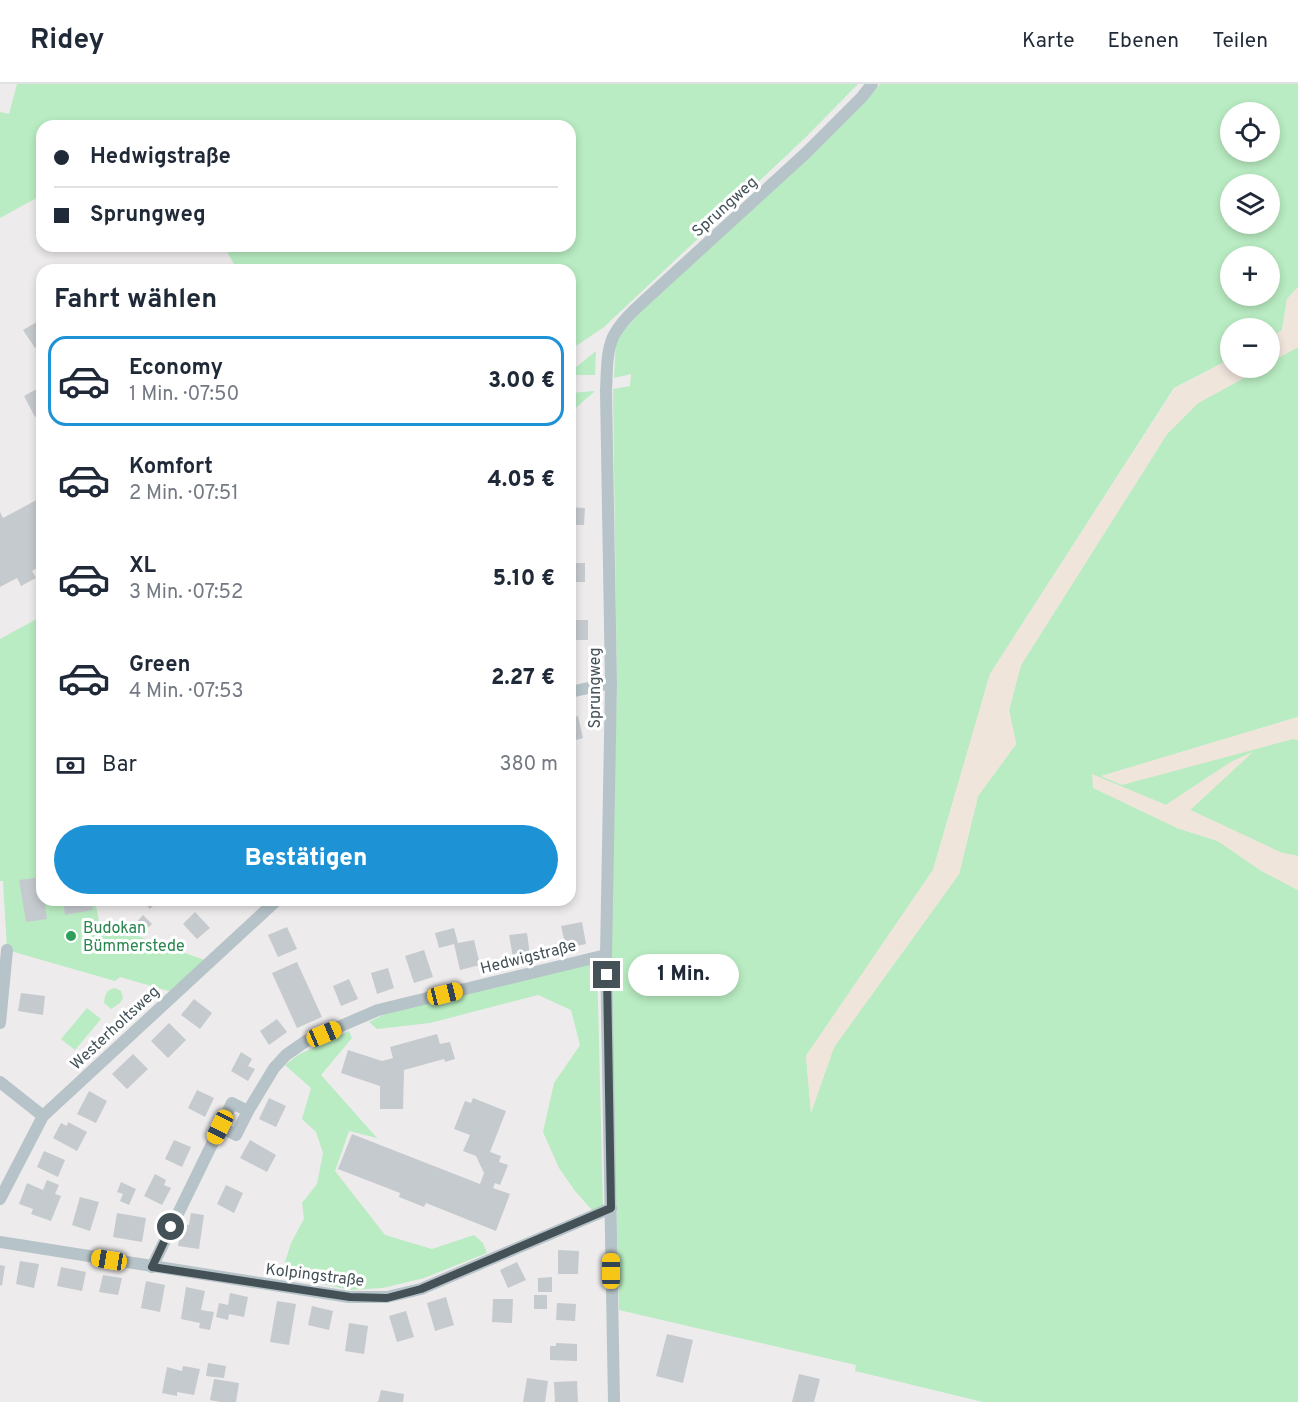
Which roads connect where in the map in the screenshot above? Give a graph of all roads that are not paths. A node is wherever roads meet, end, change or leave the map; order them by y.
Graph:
1 (872, 84) edge
2 (611, 683) junction
3 (576, 691) edge
4 (270, 906) edge
5 (6, 950) dead end
6 (606, 955) junction
7 (0, 1023) edge
8 (0, 1082) edge
9 (248, 1111) junction
10 (43, 1116) junction
11 (220, 1127) junction
12 (0, 1199) edge
13 (611, 1208) junction
14 (0, 1242) edge
15 (152, 1267) junction
16 (614, 1402) edge

1 - 2 street, Sprungweg
2 - 3 street
2 - 6 street, Sprungweg
4 - 10 street, Westerholtsweg
5 - 7 street
6 - 9 street, Hedwigstraße
6 - 13 street, Sprungweg
8 - 10 street
9 - 11 street
9 - 11 street, Hedwigstraße
10 - 12 street, Westerholtsweg
11 - 15 street
13 - 15 street, Kolpingstraße
13 - 16 street, Sprungweg
14 - 15 street, Kolpingstraße

